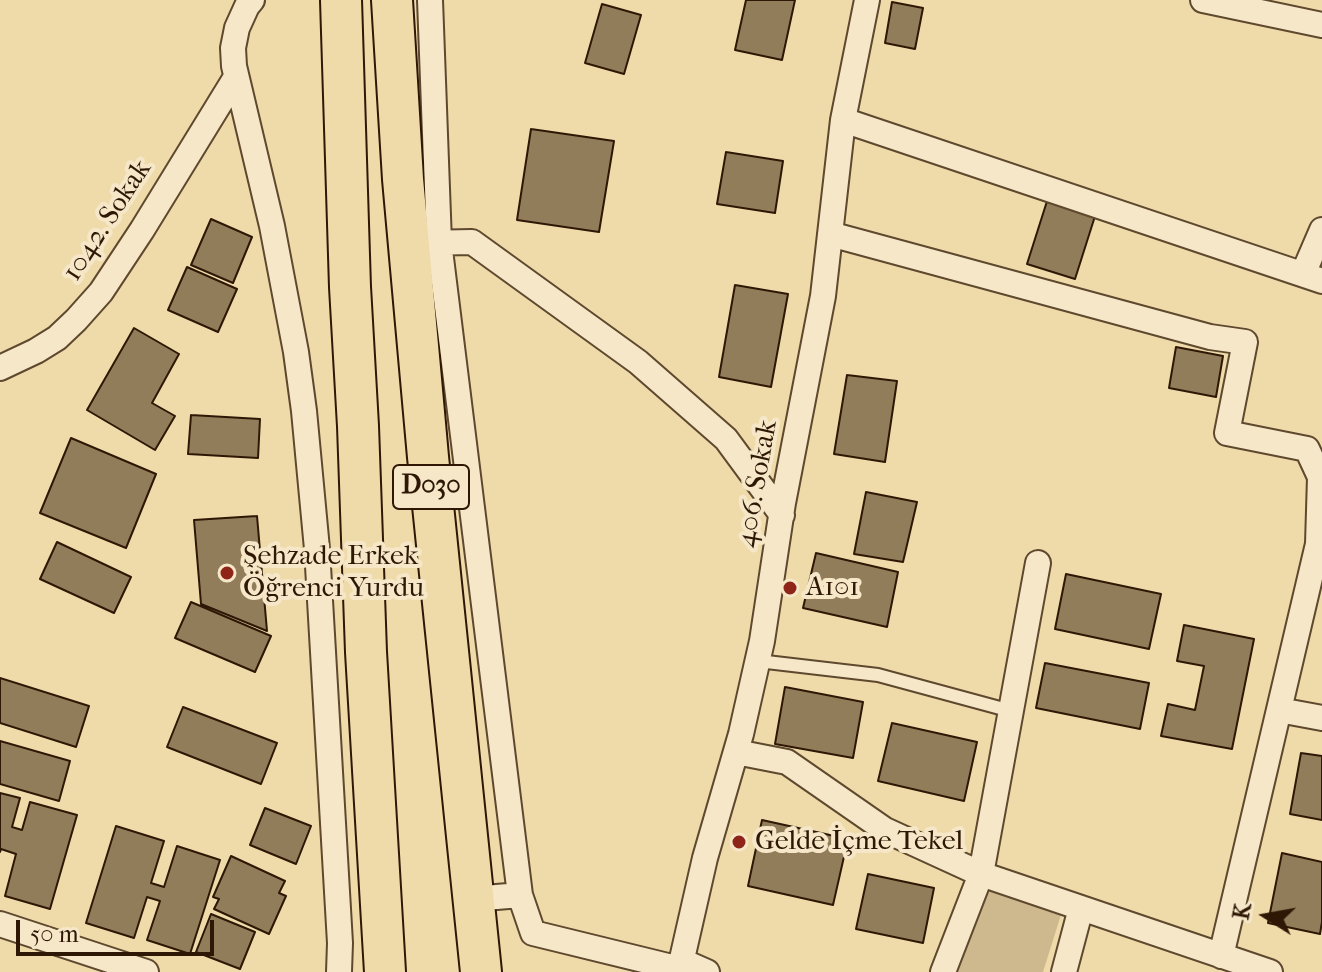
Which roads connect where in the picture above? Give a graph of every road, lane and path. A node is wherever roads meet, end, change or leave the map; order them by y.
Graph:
1 (252, 0) edge
2 (341, 0) edge
3 (392, 0) edge
4 (430, 0) edge
5 (867, 0) edge
6 (1203, 0) edge
7 (1322, 25) edge
8 (236, 77) junction
9 (843, 120) junction
10 (1322, 230) edge
11 (830, 234) junction
12 (424, 243) junction
13 (1313, 278) edge
14 (0, 368) edge
15 (782, 515) junction
16 (1038, 563) dead end
17 (758, 661) junction
18 (1279, 710) junction
19 (1011, 711) junction
20 (1322, 718) edge
21 (736, 752) junction
22 (981, 874) junction
23 (520, 895) junction
24 (473, 899) junction
25 (1081, 908) junction
26 (0, 924) edge
27 (1221, 956) junction
28 (680, 967) edge
29 (146, 972) edge
30 (339, 972) edge
31 (385, 972) edge
32 (481, 972) edge
33 (707, 972) edge
34 (943, 972) edge
35 (1064, 972) edge
36 (1270, 972) edge

1 - 8 street
2 - 31 highway, D030
3 - 12 highway, D030
4 - 12 street
5 - 9 street, 406. Sokak
6 - 7 street
8 - 14 street, 1042. Sokak
8 - 30 street
9 - 11 street, 406. Sokak
9 - 13 street
10 - 13 street
11 - 15 street, 406. Sokak
11 - 18 street
12 - 15 street
12 - 23 street
12 - 24 highway, D030
15 - 17 street, 406. Sokak
16 - 19 street
17 - 19 lane
17 - 21 street, 406. Sokak
18 - 20 street
18 - 27 street
19 - 22 street
21 - 22 street
21 - 28 street, 406. Sokak
22 - 25 street
22 - 34 street
23 - 24 street
23 - 28 street
24 - 32 highway, D030
25 - 27 street
25 - 35 street
26 - 29 street
27 - 36 street
28 - 33 street

